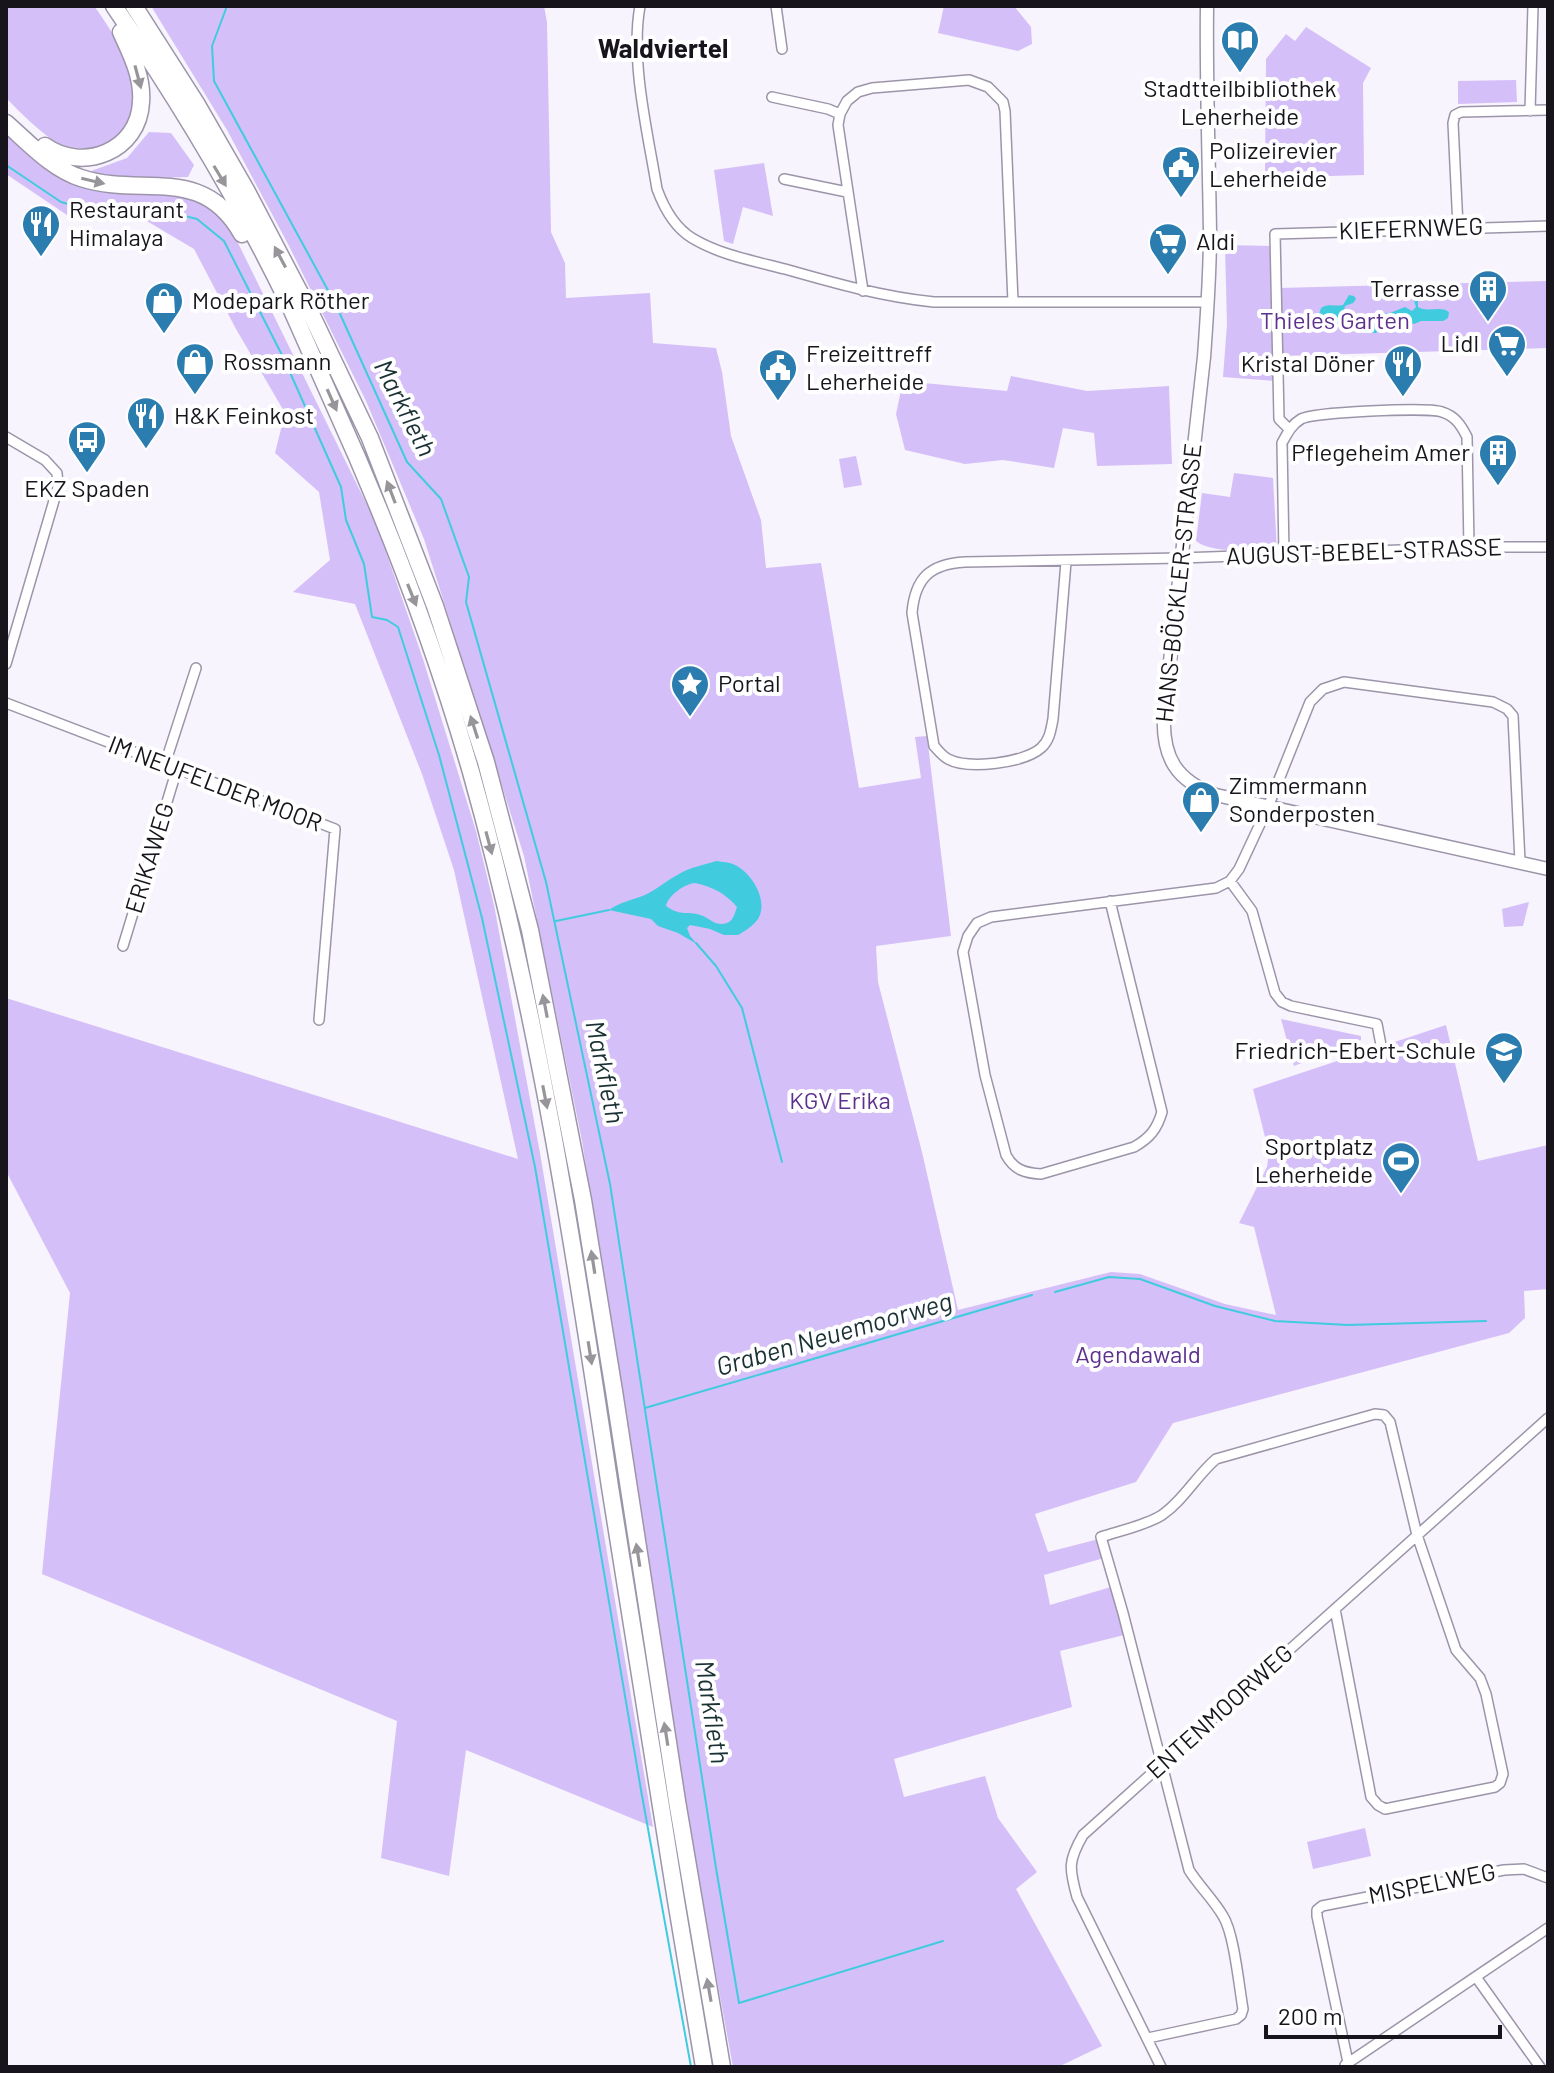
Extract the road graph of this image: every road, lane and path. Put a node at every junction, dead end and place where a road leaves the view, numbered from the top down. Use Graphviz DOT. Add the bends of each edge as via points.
graph roads {
  1 [pos="106,6"];
  2 [pos="114,6"];
  3 [pos="134,6"];
  4 [pos="640,6"];
  5 [pos="776,6"];
  6 [pos="1207,6"];
  7 [pos="1533,6"];
  8 [pos="782,49"];
  9 [pos="772,97"];
  10 [pos="1548,110"];
  11 [pos="1530,111"];
  12 [pos="6,113"];
  13 [pos="840,114"];
  14 [pos="6,123"];
  15 [pos="784,179"];
  16 [pos="847,192"];
  17 [pos="1548,226"];
  18 [pos="1458,227"];
  19 [pos="863,291"];
  20 [pos="1013,302"];
  21 [pos="1208,302"];
  22 [pos="288,303"];
  23 [pos="1289,429"];
  24 [pos="6,437"];
  25 [pos="1469,547"];
  26 [pos="1548,547"];
  27 [pos="1284,554"];
  28 [pos="1181,558"];
  29 [pos="1066,562"];
  30 [pos="6,664"];
  31 [pos="196,668"];
  32 [pos="6,703"];
  33 [pos="165,764"];
  34 [pos="177,769"];
  35 [pos="1268,807"];
  36 [pos="1520,862"];
  37 [pos="1548,869"];
  38 [pos="1230,881"];
  39 [pos="1110,901"];
  40 [pos="123,946"];
  41 [pos="319,1020"];
  42 [pos="1381,1045"];
  43 [pos="1548,1418"];
  44 [pos="1417,1535"];
  45 [pos="1335,1609"];
  46 [pos="1161,1764"];
  47 [pos="1548,1878"];
  48 [pos="1548,1928"];
  49 [pos="1476,1977"];
  50 [pos="1148,2038"];
  51 [pos="1347,2066"];
  52 [pos="704,2067"];
  53 [pos="722,2067"];
  54 [pos="1161,2067"];
  55 [pos="1540,2067"];
  1 -- 12 [label="highway, one-way" via="129,49 141,87 141,112 122,143 104,155 65,157 30,136"];
  2 -- 22 [label="highway, one-way" via="233,197"];
  53 -- 3 [label="highway, one-way" via="583,1200 530,930 486,762 435,606 370,438 246,190"];
  4 -- 19 [label="street" via="639,76 657,189 673,221 690,237 725,253"];
  5 -- 8 [label="street"];
  6 -- 21 [label="street, HANS-BÖCKLER-STRASSE"];
  7 -- 11 [label="street"];
  9 -- 13 [label="street"];
  10 -- 11 [label="street"];
  11 -- 18 [label="street" via="1455,115"];
  13 -- 16 [label="street"];
  13 -- 20 [label="street" via="852,96 872,88 969,80 998,95 1005,111"];
  14 -- 22 [label="highway, one-way" via="76,177 204,195 236,223 273,292"];
  15 -- 16 [label="street"];
  16 -- 19 [label="street"];
  17 -- 18 [label="street, KIEFERNWEG"];
  18 -- 23 [label="street, KIEFERNWEG" via="1275,234 1279,419"];
  19 -- 20 [label="street" via="934,302"];
  20 -- 21 [label="street"];
  21 -- 28 [label="street, HANS-BÖCKLER-STRASSE"];
  22 -- 52 [label="highway, one-way" via="418,610 470,770 515,942 566,1204"];
  23 -- 25 [label="street" via="1316,414 1435,410 1452,417 1467,437"];
  23 -- 27 [label="street" via="1282,443"];
  24 -- 30 [label="street" via="45,460 57,473 58,487"];
  25 -- 26 [label="street, AUGUST-BEBEL-STRASSE"];
  25 -- 27 [label="street, AUGUST-BEBEL-STRASSE"];
  27 -- 28 [label="street, AUGUST-BEBEL-STRASSE"];
  28 -- 29 [label="street, AUGUST-BEBEL-STRASSE"];
  28 -- 35 [label="street, HANS-BÖCKLER-STRASSE" via="1164,715 1167,751 1193,786"];
  29 -- 29 [label="street, AUGUST-BEBEL-STRASSE" via="948,563 921,580 912,613 934,746 947,759 967,765 1019,759 1048,739"];
  31 -- 33 [label="street"];
  32 -- 33 [label="street, IM NEUFELDER MOOR"];
  33 -- 34 [label="street, IM NEUFELDER MOOR"];
  34 -- 40 [label="street, ERIKAWEG"];
  34 -- 41 [label="street, IM NEUFELDER MOOR" via="335,829"];
  35 -- 36 [label="street, HANS-BÖCKLER-STRASSE"];
  35 -- 36 [label="street" via="1310,702 1323,689 1344,682 1493,702 1513,716"];
  35 -- 38 [label="street"];
  36 -- 37 [label="street, HANS-BÖCKLER-STRASSE"];
  38 -- 39 [label="street" via="1216,888"];
  38 -- 42 [label="street" via="1252,911 1282,1002 1377,1024"];
  39 -- 39 [label="street" via="991,917 977,923 963,952 1006,1155 1026,1173 1041,1174 1134,1147 1157,1128 1162,1112"];
  43 -- 44 [label="street, ENTENMOORWEG"];
  44 -- 45 [label="street, ENTENMOORWEG"];
  44 -- 45 [label="street" via="1456,1650 1480,1678 1486,1694 1503,1774 1500,1783 1385,1809 1378,1805 1371,1797"];
  44 -- 46 [label="street" via="1390,1422 1375,1414 1216,1459 1160,1517 1101,1537"];
  45 -- 46 [label="street, ENTENMOORWEG"];
  46 -- 50 [label="street, ENTENMOORWEG" via="1083,1835 1072,1853 1071,1873 1077,1897"];
  46 -- 50 [label="street" via="1189,1870 1225,1918 1243,2009 1236,2019"];
  47 -- 51 [label="street, MISPELWEG" via="1524,1869 1504,1870 1317,1910"];
  48 -- 49 [label="street"];
  49 -- 51 [label="street"];
  49 -- 55 [label="street"];
  50 -- 54 [label="street, ENTENMOORWEG"];
}
